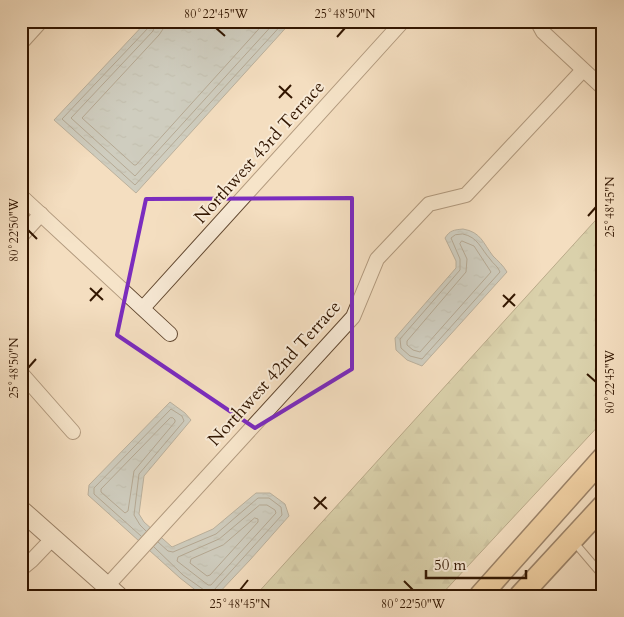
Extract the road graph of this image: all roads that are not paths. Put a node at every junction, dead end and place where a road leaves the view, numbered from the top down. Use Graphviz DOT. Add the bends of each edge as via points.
graph roads {
  1 [pos="42,21"];
  2 [pos="403,21"];
  3 [pos="537,21"];
  4 [pos="21,43"];
  5 [pos="583,70"];
  6 [pos="603,88"];
  7 [pos="21,196"];
  8 [pos="42,214"];
  9 [pos="21,236"];
  10 [pos="143,308"];
  11 [pos="170,334"];
  12 [pos="21,373"];
  13 [pos="73,432"];
  14 [pos="603,458"];
  15 [pos="603,506"];
  16 [pos="21,510"];
  17 [pos="53,538"];
  18 [pos="572,540"];
  19 [pos="21,570"];
  20 [pos="501,572"];
  21 [pos="603,576"];
  22 [pos="113,591"];
  23 [pos="480,596"];
  24 [pos="500,596"];
  25 [pos="520,596"];
  1 -- 4 [label="street"];
  2 -- 10 [label="street, Northwest 43rd Terrace"];
  3 -- 5 [label="street" via="543,32"];
  5 -- 6 [label="street"];
  5 -- 22 [label="street, Northwest 42nd Terrace" via="466,195 429,204 377,259 353,317 136,554"];
  7 -- 8 [label="street"];
  8 -- 9 [label="street"];
  8 -- 10 [label="street"];
  10 -- 11 [label="street"];
  12 -- 13 [label="street"];
  14 -- 20 [label="main road"];
  15 -- 18 [label="main road"];
  16 -- 17 [label="street"];
  17 -- 19 [label="street"];
  17 -- 22 [label="street"];
  18 -- 21 [label="lane"];
  18 -- 25 [label="main road"];
  20 -- 23 [label="main road"];
  20 -- 24 [label="main road"];
}
